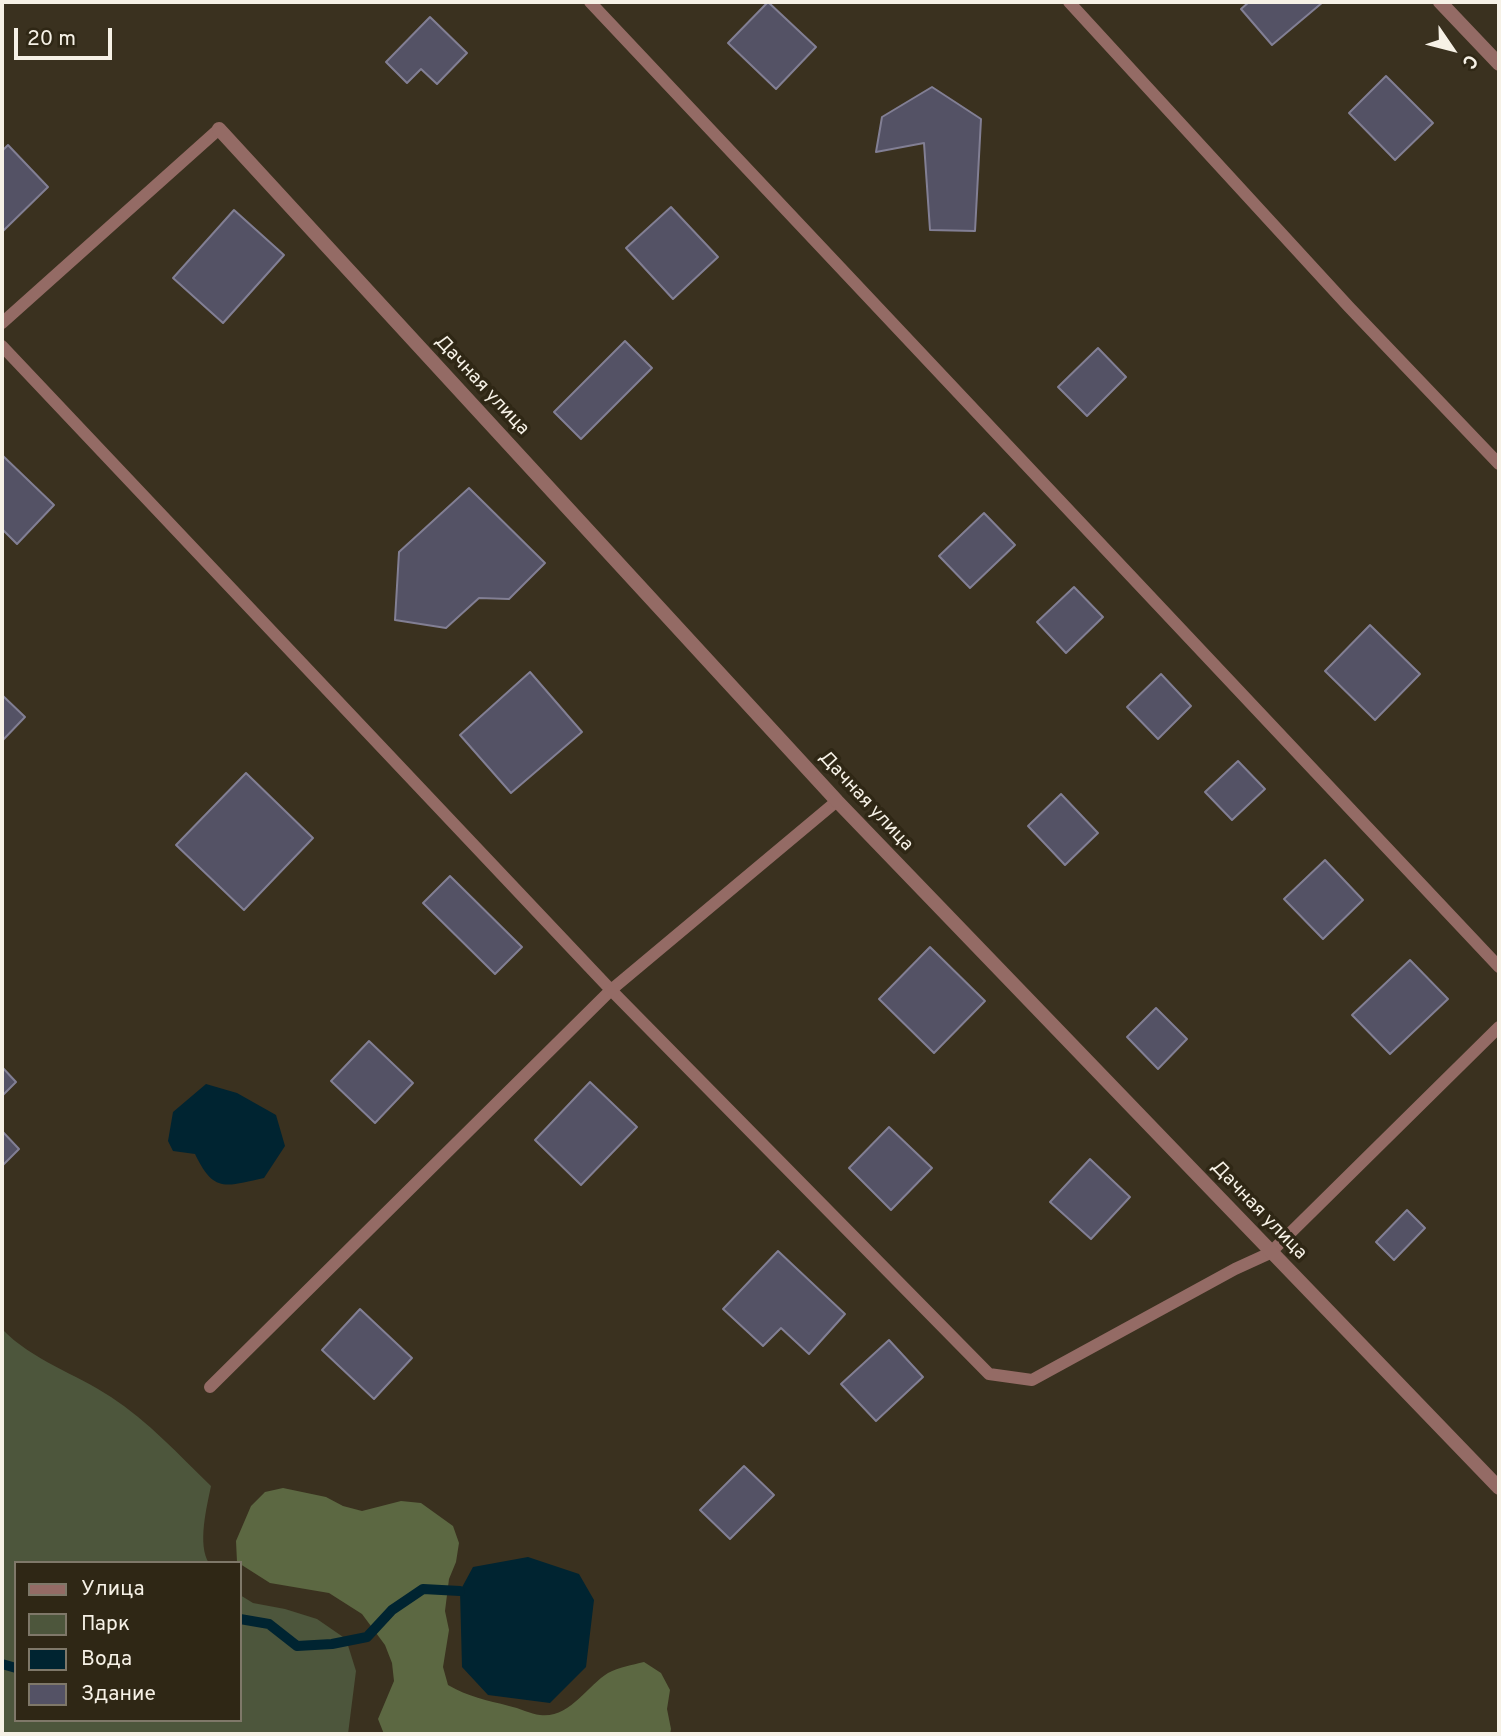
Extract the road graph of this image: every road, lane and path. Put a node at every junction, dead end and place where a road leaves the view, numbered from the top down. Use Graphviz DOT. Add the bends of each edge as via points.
graph roads {
  1 [pos="590,2"];
  2 [pos="1069,2"];
  3 [pos="1440,2"];
  4 [pos="1499,64"];
  5 [pos="219,129"];
  6 [pos="2,323"];
  7 [pos="2,346"];
  8 [pos="1499,464"];
  9 [pos="837,801"];
  10 [pos="1499,967"];
  11 [pos="611,990"];
  12 [pos="1499,1027"];
  13 [pos="1270,1253"];
  14 [pos="210,1387"];
  15 [pos="1499,1488"];
  1 -- 10 [label="lane"];
  2 -- 8 [label="lane"];
  3 -- 4 [label="street"];
  5 -- 6 [label="lane"];
  5 -- 9 [label="street, Дачная улица"];
  7 -- 11 [label="lane"];
  9 -- 11 [label="lane"];
  9 -- 13 [label="street, Дачная улица"];
  11 -- 13 [label="lane" via="989,1374 1032,1380"];
  11 -- 14 [label="lane"];
  12 -- 13 [label="lane"];
  13 -- 15 [label="street, Дачная улица"];
}
